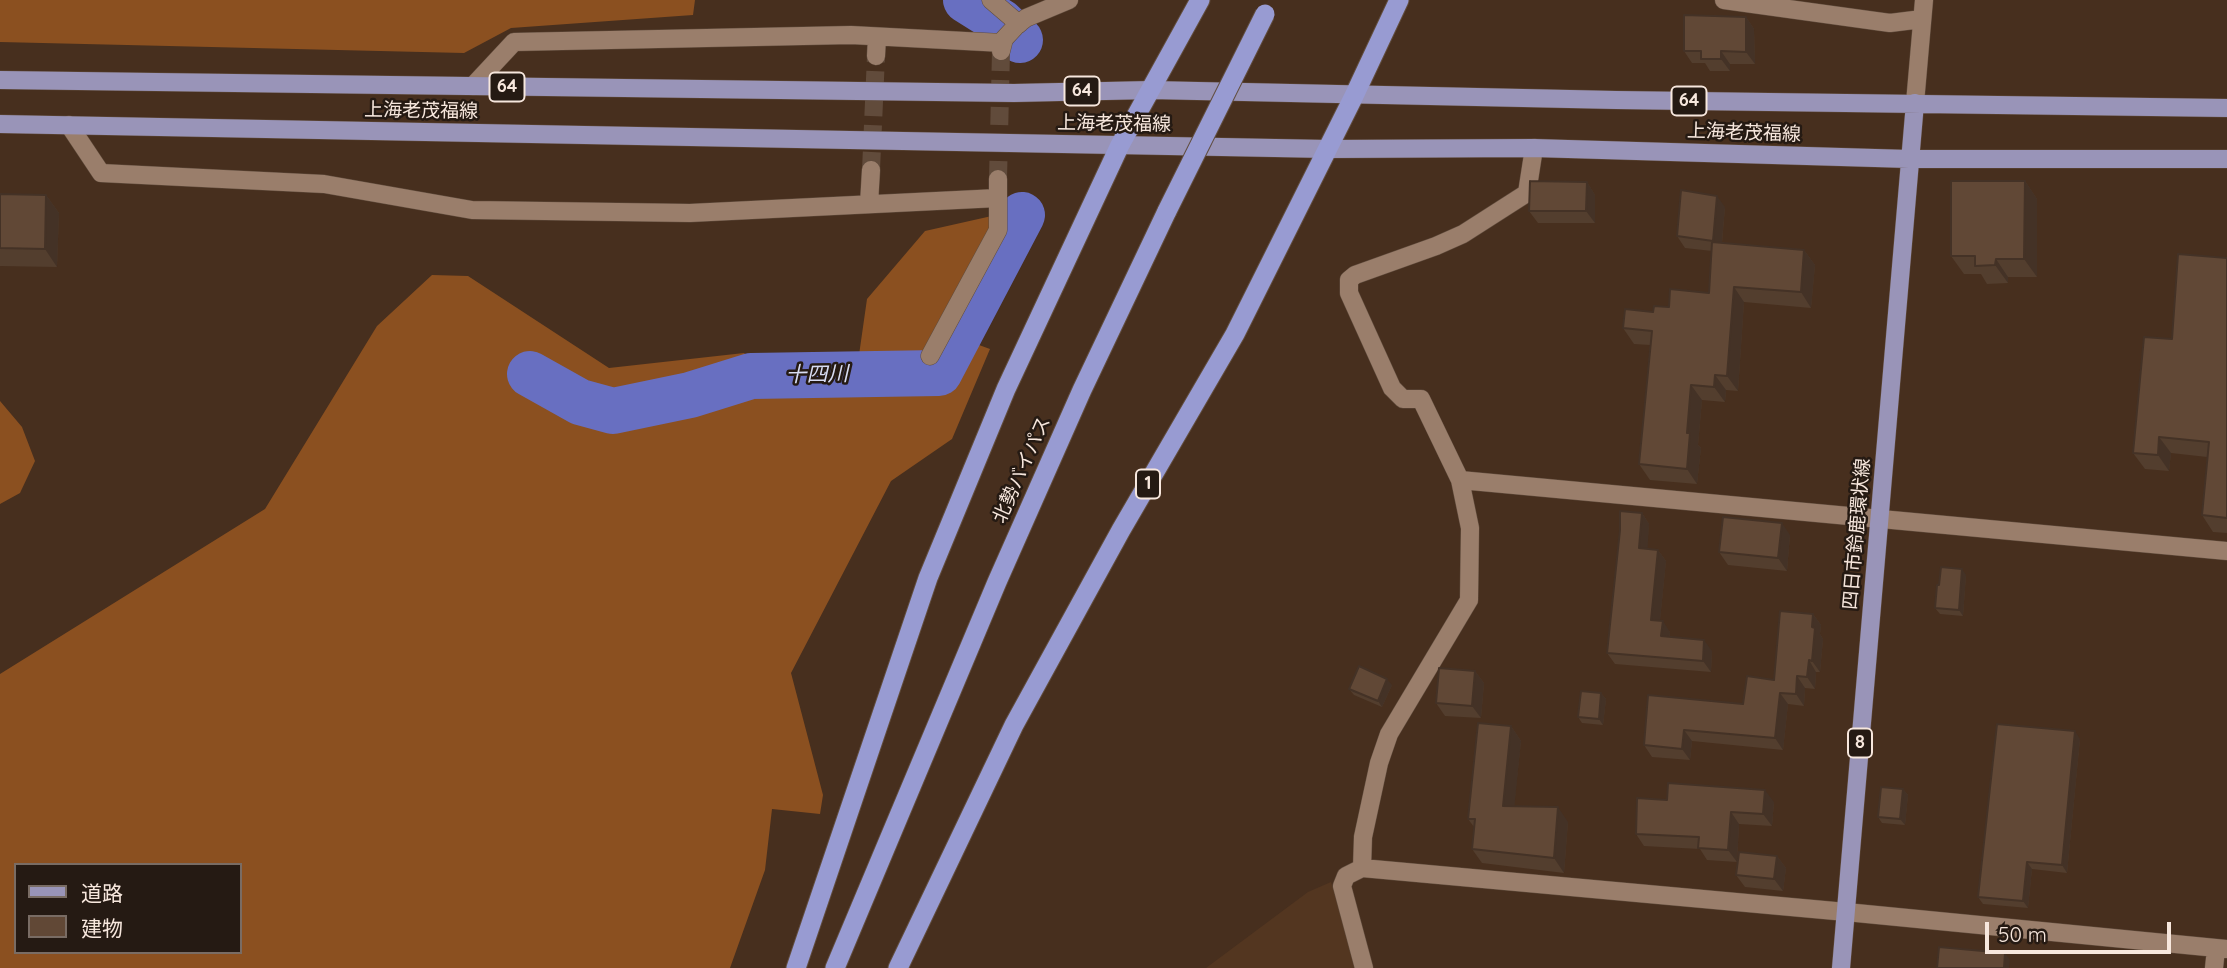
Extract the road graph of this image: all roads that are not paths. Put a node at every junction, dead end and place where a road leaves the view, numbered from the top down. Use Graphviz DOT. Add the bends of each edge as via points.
graph roads {
  1 [pos="991,0"];
  2 [pos="1069,0"];
  3 [pos="1200,0"];
  4 [pos="1399,0"];
  5 [pos="1724,0"];
  6 [pos="1924,0"];
  7 [pos="1269,7"];
  8 [pos="1922,19"];
  9 [pos="1018,24"];
  10 [pos="877,37"];
  11 [pos="876,56"];
  12 [pos="0,80"];
  13 [pos="473,86"];
  14 [pos="1151,89"];
  15 [pos="1354,96"];
  16 [pos="1915,103"];
  17 [pos="2227,108"];
  18 [pos="0,124"];
  19 [pos="69,125"];
  20 [pos="1119,145"];
  21 [pos="1534,148"];
  22 [pos="1328,149"];
  23 [pos="1909,159"];
  24 [pos="2227,159"];
  25 [pos="871,170"];
  26 [pos="998,179"];
  27 [pos="998,198"];
  28 [pos="869,204"];
  29 [pos="930,356"];
  30 [pos="1460,480"];
  31 [pos="1879,518"];
  32 [pos="2227,551"];
  33 [pos="1362,868"];
  34 [pos="1846,912"];
  35 [pos="2222,949"];
  36 [pos="796,968"];
  37 [pos="835,968"];
  38 [pos="898,968"];
  39 [pos="1364,968"];
  40 [pos="1841,968"];
  41 [pos="2214,968"];
  1 -- 9 [label="street"];
  2 -- 9 [label="street"];
  3 -- 14 [label="highway"];
  4 -- 15 [label="highway, 1"];
  5 -- 8 [label="street" via="1890,23"];
  6 -- 8 [label="street"];
  7 -- 37 [label="highway, 北勢バイパス, bridge" via="1083,390"];
  8 -- 16 [label="street"];
  9 -- 10 [label="street" via="1003,45"];
  10 -- 11 [label="street"];
  10 -- 13 [label="street" via="514,43"];
  12 -- 13 [label="main road, 上海老茂福線 / 64"];
  13 -- 14 [label="main road, 上海老茂福線 / 64" via="1014,93"];
  14 -- 15 [label="main road, 上海老茂福線 / 64"];
  14 -- 20 [label="highway"];
  15 -- 16 [label="main road, 上海老茂福線 / 64"];
  15 -- 22 [label="highway, 1"];
  16 -- 17 [label="main road, 上海老茂福線 / 64"];
  16 -- 23 [label="main road, 四日市鈴鹿環状線 / 8"];
  18 -- 19 [label="main road, 上海老茂福線"];
  19 -- 20 [label="main road, 上海老茂福線"];
  19 -- 28 [label="street" via="101,173 324,184 472,210 690,213"];
  20 -- 22 [label="main road, 上海老茂福線"];
  20 -- 36 [label="highway" via="1006,389 928,578"];
  21 -- 22 [label="main road, 上海老茂福線"];
  21 -- 23 [label="main road, 上海老茂福線"];
  21 -- 30 [label="street" via="1527,193 1463,234 1349,280 1349,293 1392,388 1403,399 1421,399"];
  22 -- 38 [label="highway, 1" via="1235,334 1014,725"];
  23 -- 24 [label="main road, 上海老茂福線"];
  23 -- 31 [label="main road, 四日市鈴鹿環状線 / 8"];
  25 -- 28 [label="street"];
  26 -- 27 [label="street"];
  27 -- 28 [label="street"];
  27 -- 29 [label="street" via="998,230"];
  30 -- 31 [label="street"];
  30 -- 33 [label="street" via="1471,528 1469,600 1389,734 1363,837"];
  31 -- 32 [label="street"];
  31 -- 34 [label="main road, 四日市鈴鹿環状線 / 8"];
  33 -- 34 [label="street"];
  33 -- 39 [label="street" via="1346,876 1342,886"];
  34 -- 35 [label="street"];
  34 -- 40 [label="main road, 四日市鈴鹿環状線 / 8"];
  35 -- 41 [label="street"];
}
